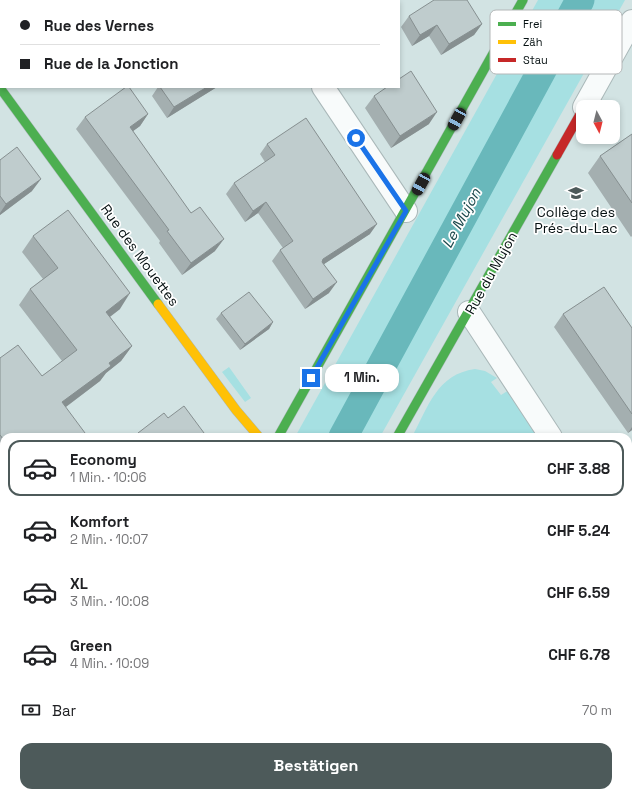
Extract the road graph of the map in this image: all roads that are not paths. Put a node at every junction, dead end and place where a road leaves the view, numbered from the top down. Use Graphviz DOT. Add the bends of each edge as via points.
graph roads {
  1 [pos="523,0"];
  2 [pos="517,10"];
  3 [pos="632,21"];
  4 [pos="622,39"];
  5 [pos="490,60"];
  6 [pos="602,74"];
  7 [pos="0,88"];
  8 [pos="324,88"];
  9 [pos="588,100"];
  10 [pos="576,121"];
  11 [pos="406,211"];
  12 [pos="469,312"];
  13 [pos="256,433"];
  14 [pos="280,433"];
  15 [pos="399,433"];
  16 [pos="548,433"];
  1 -- 2 [label="street"];
  3 -- 4 [label="street, Rue du Mujon"];
  5 -- 11 [label="street"];
  6 -- 9 [label="street, Rue du Mujon"];
  7 -- 13 [label="street, Rue des Mouettes" via="236,410"];
  8 -- 11 [label="street"];
  10 -- 12 [label="street, Rue du Mujon"];
  11 -- 14 [label="street"];
  12 -- 15 [label="street, Rue du Mujon"];
  12 -- 16 [label="street"];
}
